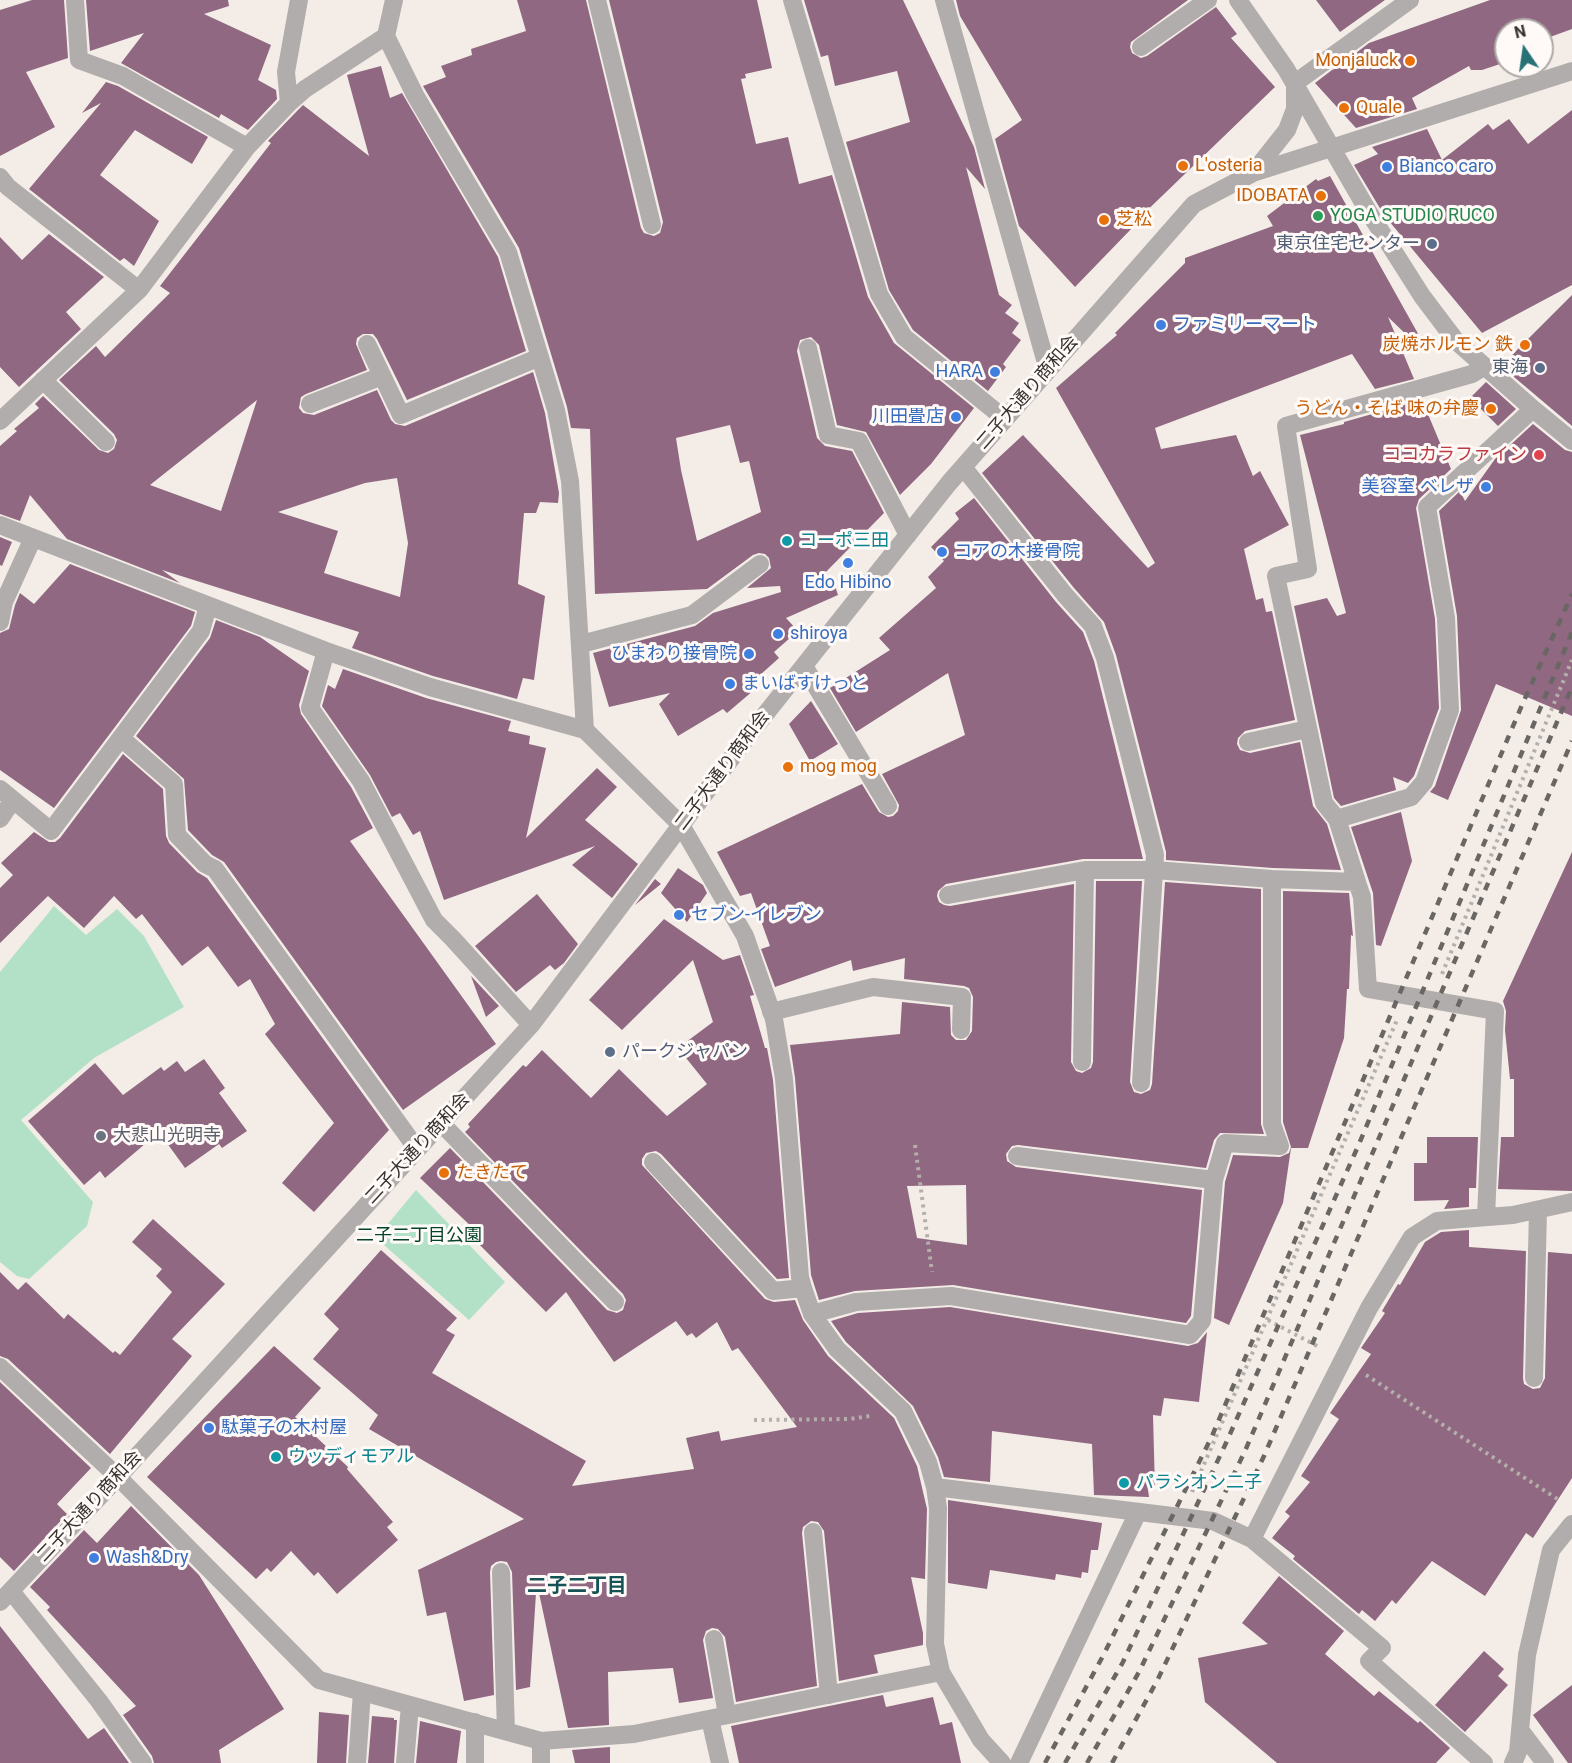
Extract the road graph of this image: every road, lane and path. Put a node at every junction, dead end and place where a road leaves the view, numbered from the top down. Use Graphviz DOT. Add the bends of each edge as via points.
graph roads {
  1 [pos="75,0"];
  2 [pos="298,0"];
  3 [pos="394,0"];
  4 [pos="597,0"];
  5 [pos="792,0"];
  6 [pos="944,0"];
  7 [pos="1208,0"];
  8 [pos="1238,0"];
  9 [pos="1410,0"];
  10 [pos="386,36"];
  11 [pos="1141,47"];
  12 [pos="1572,71"];
  13 [pos="1294,83"];
  14 [pos="289,103"];
  15 [pos="247,147"];
  16 [pos="1332,148"];
  17 [pos="1253,173"];
  18 [pos="0,177"];
  19 [pos="652,225"];
  20 [pos="139,290"];
  21 [pos="367,344"];
  22 [pos="808,348"];
  23 [pos="540,357"];
  24 [pos="1485,366"];
  25 [pos="1048,370"];
  26 [pos="382,376"];
  27 [pos="43,380"];
  28 [pos="310,404"];
  29 [pos="1533,409"];
  30 [pos="1005,419"];
  31 [pos="0,422"];
  32 [pos="1572,441"];
  33 [pos="105,442"];
  34 [pos="963,467"];
  35 [pos="0,525"];
  36 [pos="908,536"];
  37 [pos="33,538"];
  38 [pos="760,564"];
  39 [pos="208,606"];
  40 [pos="0,622"];
  41 [pos="581,644"];
  42 [pos="326,651"];
  43 [pos="1572,660"];
  44 [pos="804,666"];
  45 [pos="1308,729"];
  46 [pos="585,730"];
  47 [pos="120,738"];
  48 [pos="1248,742"];
  49 [pos="6,794"];
  50 [pos="888,806"];
  51 [pos="0,819"];
  52 [pos="1337,819"];
  53 [pos="681,825"];
  54 [pos="1085,870"];
  55 [pos="1155,870"];
  56 [pos="1272,879"];
  57 [pos="1357,882"];
  58 [pos="948,895"];
  59 [pos="1408,996"];
  60 [pos="1432,1000"];
  61 [pos="771,1012"];
  62 [pos="531,1025"];
  63 [pos="962,1030"];
  64 [pos="1082,1062"];
  65 [pos="1141,1083"];
  66 [pos="441,1123"];
  67 [pos="915,1145"];
  68 [pos="417,1149"];
  69 [pos="1017,1156"];
  70 [pos="653,1162"];
  71 [pos="1214,1180"];
  72 [pos="1572,1202"];
  73 [pos="1538,1210"];
  74 [pos="1486,1217"];
  75 [pos="803,1288"];
  76 [pos="936,1297"];
  77 [pos="615,1302"];
  78 [pos="812,1314"];
  79 [pos="1268,1320"];
  80 [pos="1344,1360"];
  81 [pos="0,1367"];
  82 [pos="1534,1378"];
  83 [pos="903,1411"];
  84 [pos="753,1420"];
  85 [pos="118,1478"];
  86 [pos="935,1487"];
  87 [pos="1562,1502"];
  88 [pos="1138,1512"];
  89 [pos="1181,1517"];
  90 [pos="1572,1524"];
  91 [pos="813,1532"];
  92 [pos="1252,1539"];
  93 [pos="501,1572"];
  94 [pos="6,1596"];
  95 [pos="714,1639"];
  96 [pos="941,1672"];
  97 [pos="362,1692"];
  98 [pos="829,1695"];
  99 [pos="410,1705"];
  100 [pos="718,1717"];
  101 [pos="475,1722"];
  102 [pos="1520,1730"];
  103 [pos="506,1731"];
  104 [pos="541,1741"];
  105 [pos="143,1763"];
  106 [pos="357,1763"];
  107 [pos="405,1763"];
  108 [pos="476,1763"];
  109 [pos="541,1763"];
  110 [pos="720,1763"];
  111 [pos="1002,1763"];
  112 [pos="1019,1763"];
  113 [pos="1484,1763"];
  114 [pos="1513,1763"];
  115 [pos="1545,1763"];
  1 -- 15 [label="street" via="79,60 123,76"];
  2 -- 14 [label="street" via="286,72"];
  3 -- 10 [label="street"];
  4 -- 19 [label="street"];
  5 -- 30 [label="street" via="879,294 904,337"];
  6 -- 25 [label="street"];
  7 -- 11 [label="street"];
  8 -- 13 [label="street"];
  9 -- 13 [label="street"];
  10 -- 14 [label="street"];
  10 -- 23 [label="street" via="414,95 508,252"];
  12 -- 16 [label="street, 二子大通り商和会"];
  13 -- 16 [label="street"];
  13 -- 17 [label="street" via="1295,109 1287,130"];
  14 -- 15 [label="street"];
  15 -- 20 [label="street"];
  16 -- 17 [label="street, 二子大通り商和会"];
  16 -- 24 [label="street" via="1422,296 1455,341"];
  17 -- 25 [label="street, 二子大通り商和会" via="1194,204"];
  18 -- 20 [label="street"];
  20 -- 27 [label="street"];
  21 -- 26 [label="street"];
  22 -- 36 [label="street" via="828,435 859,441"];
  23 -- 26 [label="street" via="401,415"];
  23 -- 41 [label="street" via="556,410 570,481"];
  24 -- 29 [label="street"];
  24 -- 45 [label="street" via="1472,374 1286,426 1308,569 1276,576"];
  25 -- 30 [label="street, 二子大通り商和会"];
  26 -- 28 [label="street"];
  27 -- 31 [label="street"];
  27 -- 33 [label="street"];
  29 -- 32 [label="street"];
  29 -- 52 [label="street" via="1427,507 1446,618 1450,710 1424,782 1412,797"];
  30 -- 34 [label="street, 二子大通り商和会"];
  34 -- 36 [label="street, 二子大通り商和会"];
  34 -- 55 [label="street" via="1093,626 1105,658 1155,855"];
  35 -- 37 [label="street"];
  36 -- 44 [label="street, 二子大通り商和会"];
  37 -- 39 [label="street"];
  37 -- 40 [label="street" via="4,602"];
  38 -- 41 [label="street" via="692,615"];
  39 -- 42 [label="street"];
  39 -- 47 [label="street" via="201,631"];
  41 -- 46 [label="street"];
  42 -- 46 [label="street" via="430,687"];
  42 -- 62 [label="street" via="310,708 361,781 434,920"];
  43 -- 60 [label="path"];
  44 -- 50 [label="street"];
  44 -- 53 [label="street, 二子大通り商和会"];
  45 -- 48 [label="street"];
  45 -- 52 [label="street" via="1324,803"];
  46 -- 53 [label="street"];
  47 -- 49 [label="street" via="51,831"];
  47 -- 68 [label="street" via="174,784 177,835 215,869"];
  49 -- 51 [label="street"];
  52 -- 57 [label="street"];
  53 -- 61 [label="street" via="745,936"];
  53 -- 62 [label="street, 二子大通り商和会"];
  54 -- 55 [label="street"];
  54 -- 58 [label="street"];
  54 -- 64 [label="street"];
  55 -- 56 [label="street"];
  55 -- 65 [label="street"];
  56 -- 57 [label="street"];
  56 -- 71 [label="street" via="1272,1125 1280,1146 1225,1143"];
  57 -- 59 [label="street" via="1362,897 1368,989"];
  59 -- 60 [label="street"];
  59 -- 79 [label="path"];
  60 -- 74 [label="street" via="1495,1011"];
  61 -- 63 [label="street" via="873,987 962,997"];
  61 -- 75 [label="street" via="784,1079"];
  62 -- 66 [label="street, 二子大通り商和会"];
  66 -- 68 [label="street, 二子大通り商和会"];
  66 -- 77 [label="street"];
  67 -- 76 [label="path"];
  68 -- 85 [label="street, 二子大通り商和会"];
  69 -- 71 [label="street"];
  70 -- 75 [label="street" via="773,1291"];
  71 -- 76 [label="street" via="1202,1321 1190,1335 951,1296"];
  72 -- 73 [label="street"];
  73 -- 74 [label="street"];
  73 -- 82 [label="street"];
  74 -- 80 [label="street" via="1437,1221 1412,1237 1369,1308"];
  75 -- 78 [label="street"];
  76 -- 78 [label="street" via="856,1302"];
  78 -- 83 [label="street" via="837,1349"];
  79 -- 80 [label="path"];
  79 -- 89 [label="path"];
  80 -- 87 [label="path"];
  80 -- 92 [label="street"];
  81 -- 85 [label="street"];
  83 -- 84 [label="path" via="849,1419"];
  83 -- 86 [label="street" via="928,1462"];
  85 -- 94 [label="street, 二子大通り商和会"];
  85 -- 97 [label="street" via="319,1680"];
  86 -- 88 [label="street"];
  86 -- 96 [label="street" via="935,1644"];
  88 -- 89 [label="street"];
  88 -- 112 [label="street"];
  89 -- 92 [label="street" via="1213,1521"];
  90 -- 102 [label="street" via="1551,1550 1527,1655"];
  91 -- 98 [label="street"];
  92 -- 113 [label="street" via="1382,1648 1369,1662"];
  93 -- 103 [label="street"];
  94 -- 105 [label="street" via="99,1701"];
  95 -- 100 [label="street"];
  96 -- 98 [label="street"];
  96 -- 111 [label="street" via="981,1740"];
  97 -- 99 [label="street"];
  97 -- 106 [label="street"];
  98 -- 100 [label="street"];
  99 -- 101 [label="street"];
  99 -- 107 [label="street"];
  100 -- 104 [label="street" via="634,1734"];
  100 -- 110 [label="street"];
  101 -- 103 [label="street"];
  101 -- 108 [label="street"];
  102 -- 114 [label="street"];
  102 -- 115 [label="street"];
  103 -- 104 [label="street"];
  104 -- 109 [label="street"];
}
